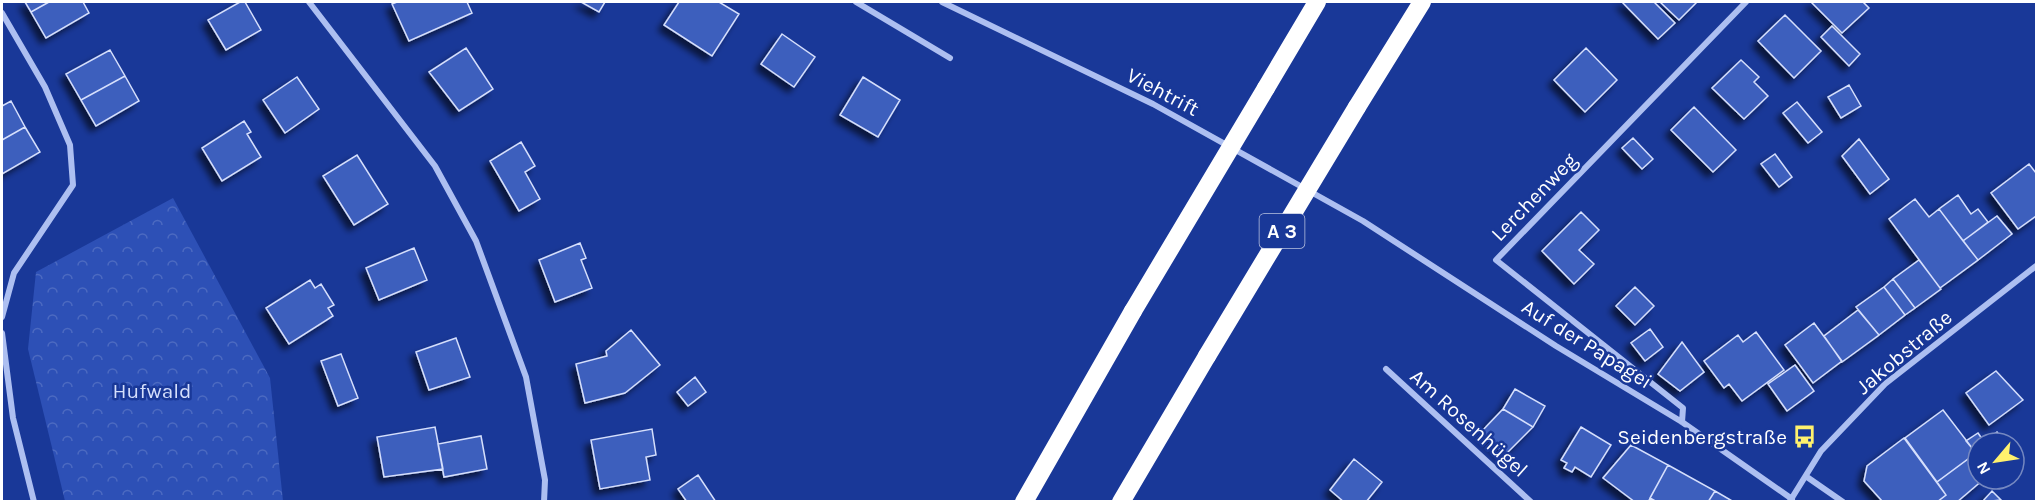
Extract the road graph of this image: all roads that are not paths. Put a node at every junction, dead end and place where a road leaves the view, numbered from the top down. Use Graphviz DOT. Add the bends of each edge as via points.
graph roads {
  1 [pos="309,2"];
  2 [pos="856,2"];
  3 [pos="942,2"];
  4 [pos="1317,2"];
  5 [pos="1422,2"];
  6 [pos="1746,2"];
  7 [pos="2,13"];
  8 [pos="950,58"];
  9 [pos="1363,221"];
  10 [pos="2037,266"];
  11 [pos="2,317"];
  12 [pos="2,333"];
  13 [pos="1386,369"];
  14 [pos="1682,422"];
  15 [pos="1807,477"];
  16 [pos="1791,500"];
  17 [pos="34,501"];
  18 [pos="544,501"];
  19 [pos="1024,501"];
  20 [pos="1121,501"];
  21 [pos="1531,501"];
  22 [pos="1843,501"];
  1 -- 18 [label="street" via="435,166 476,241 526,377 545,480"];
  2 -- 8 [label="street"];
  3 -- 9 [label="street, Viehtrift" via="1153,104"];
  4 -- 19 [label="highway, bridge"];
  5 -- 20 [label="highway, A 3, bridge"];
  6 -- 14 [label="street, Lerchenweg" via="1496,260 1683,408"];
  7 -- 11 [label="street" via="45,87 70,145 73,184 14,273"];
  9 -- 14 [label="street, Auf der Papagei"];
  10 -- 15 [label="street, Jakobstraße" via="1885,384 1821,451"];
  12 -- 17 [label="street" via="13,418"];
  13 -- 21 [label="street, Am Rosenhügel"];
  14 -- 16 [label="street, Auf der Papagei"];
  15 -- 16 [label="street"];
  15 -- 22 [label="street"];
}
